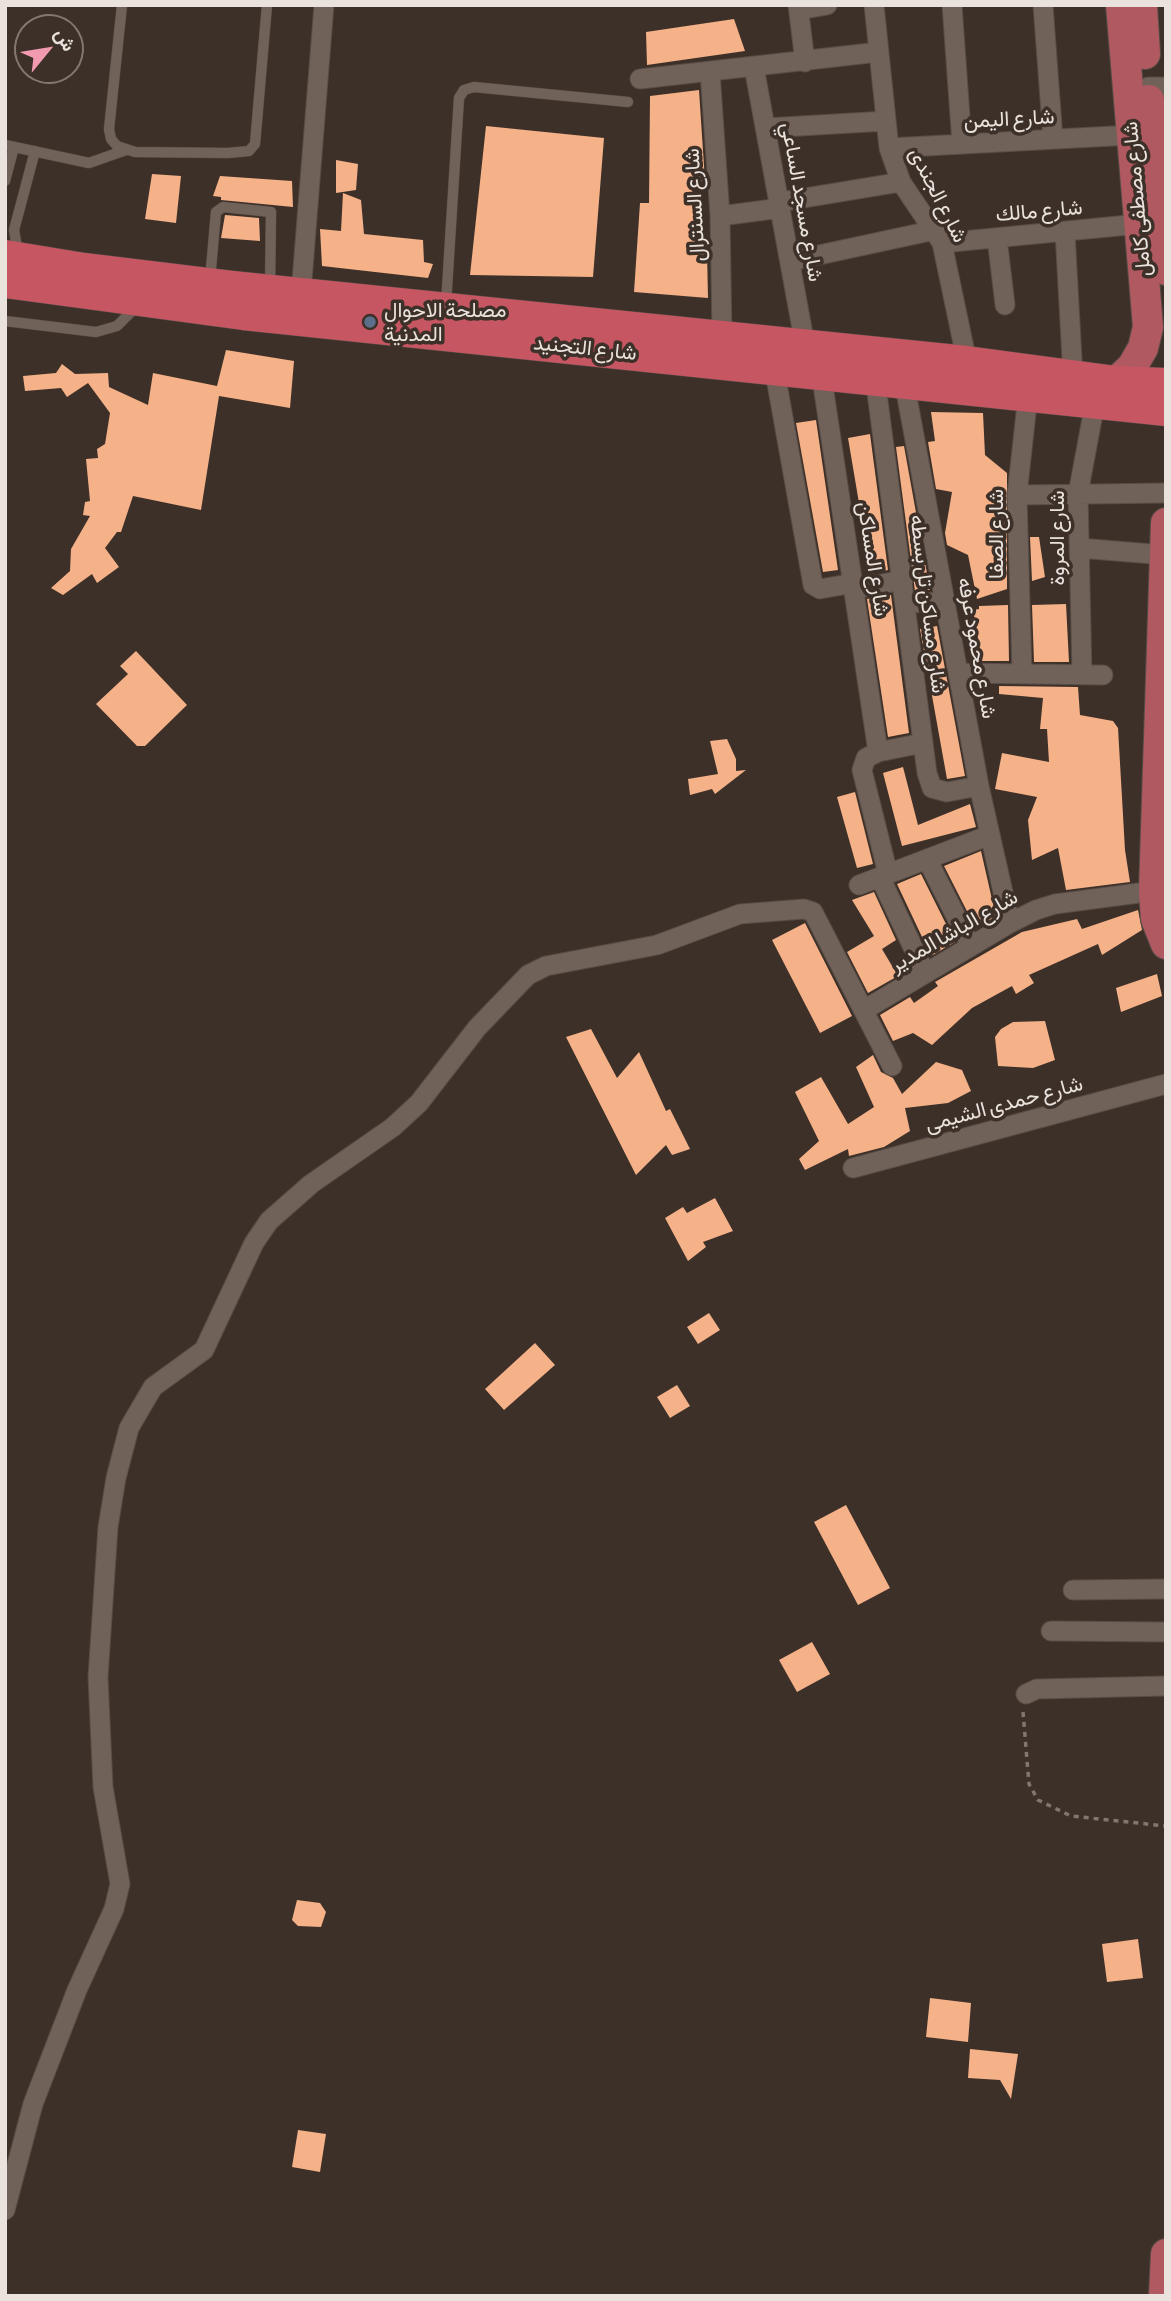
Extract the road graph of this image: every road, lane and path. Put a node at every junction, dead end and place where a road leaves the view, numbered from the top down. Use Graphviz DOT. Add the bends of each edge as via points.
graph roads {
  1 [pos="122,5"];
  2 [pos="267,5"];
  3 [pos="324,5"];
  4 [pos="828,5"];
  5 [pos="874,5"];
  6 [pos="952,5"];
  7 [pos="1043,5"];
  8 [pos="1121,5"];
  9 [pos="1142,5"];
  10 [pos="799,8"];
  11 [pos="879,52"];
  12 [pos="805,62"];
  13 [pos="754,67"];
  14 [pos="710,72"];
  15 [pos="640,79"];
  16 [pos="1157,87"];
  17 [pos="628,102"];
  18 [pos="886,121"];
  19 [pos="766,128"];
  20 [pos="1132,135"];
  21 [pos="1053,139"];
  22 [pos="962,144"];
  23 [pos="9,146"];
  24 [pos="889,148"];
  25 [pos="127,150"];
  26 [pos="35,151"];
  27 [pos="5,181"];
  28 [pos="901,181"];
  29 [pos="780,205"];
  30 [pos="1156,214"];
  31 [pos="720,216"];
  32 [pos="1065,232"];
  33 [pos="939,236"];
  34 [pos="997,238"];
  35 [pos="791,261"];
  36 [pos="10,267"];
  37 [pos="1166,270"];
  38 [pos="210,284"];
  39 [pos="270,290"];
  40 [pos="301,293"];
  41 [pos="141,302"];
  42 [pos="1005,305"];
  43 [pos="446,308"];
  44 [pos="5,321"];
  45 [pos="722,336"];
  46 [pos="805,345"];
  47 [pos="967,362"];
  48 [pos="774,367"];
  49 [pos="821,372"];
  50 [pos="1073,377"];
  51 [pos="889,380"];
  52 [pos="1166,384"];
  53 [pos="1105,392"];
  54 [pos="1028,395"];
  55 [pos="1166,410"];
  56 [pos="1166,492"];
  57 [pos="1077,494"];
  58 [pos="1017,495"];
  59 [pos="1166,523"];
  60 [pos="1079,548"];
  61 [pos="1165,555"];
  62 [pos="903,580"];
  63 [pos="855,586"];
  64 [pos="946,602"];
  65 [pos="906,603"];
  66 [pos="959,673"];
  67 [pos="1022,673"];
  68 [pos="1082,674"];
  69 [pos="1103,675"];
  70 [pos="923,743"];
  71 [pos="878,752"];
  72 [pos="979,786"];
  73 [pos="990,835"];
  74 [pos="928,859"];
  75 [pos="884,876"];
  76 [pos="859,885"];
  77 [pos="1154,891"];
  78 [pos="1010,923"];
  79 [pos="1166,944"];
  80 [pos="971,946"];
  81 [pos="925,973"];
  82 [pos="864,1010"];
  83 [pos="892,1066"];
  84 [pos="1166,1084"];
  85 [pos="853,1168"];
  86 [pos="1166,1589"];
  87 [pos="1073,1590"];
  88 [pos="1051,1631"];
  89 [pos="1166,1632"];
  90 [pos="1166,1686"];
  91 [pos="1026,1694"];
  92 [pos="1166,1826"];
  93 [pos="5,2210"];
  94 [pos="1166,2254"];
  95 [pos="1164,2296"];
  1 -- 25 [label="lane" via="109,129 117,146"];
  2 -- 25 [label="lane" via="252,148 229,153"];
  3 -- 40 [label="street"];
  4 -- 10 [label="street"];
  5 -- 11 [label="street, شارع الجندى"];
  6 -- 22 [label="street"];
  7 -- 21 [label="street"];
  8 -- 20 [label="main road, شارع مصطفى كامل"];
  9 -- 16 [label="main road, شارع مصطفى كامل"];
  10 -- 12 [label="street"];
  11 -- 12 [label="street"];
  11 -- 18 [label="street, شارع الجندى"];
  12 -- 13 [label="street"];
  13 -- 14 [label="street"];
  13 -- 19 [label="street, شارع مسجد الساعي"];
  14 -- 15 [label="street"];
  14 -- 31 [label="street, شارع السنترال"];
  16 -- 30 [label="main road, شارع مصطفى كامل"];
  17 -- 43 [label="lane" via="474,87 464,90 459,97"];
  18 -- 19 [label="street"];
  18 -- 24 [label="street, شارع الجندى"];
  19 -- 29 [label="street, شارع مسجد الساعي"];
  20 -- 21 [label="street, شارع اليمن"];
  20 -- 30 [label="main road, شارع مصطفى كامل"];
  21 -- 22 [label="street, شارع اليمن"];
  22 -- 24 [label="street, شارع اليمن"];
  23 -- 26 [label="lane"];
  23 -- 27 [label="lane"];
  24 -- 28 [label="street, شارع الجندى"];
  25 -- 26 [label="lane" via="89,163"];
  26 -- 36 [label="lane" via="14,230"];
  28 -- 29 [label="street"];
  28 -- 33 [label="street, شارع الجندى"];
  29 -- 31 [label="street"];
  29 -- 35 [label="street, شارع مسجد الساعي"];
  30 -- 32 [label="street, شارع مالك"];
  30 -- 37 [label="main road, شارع مصطفى كامل"];
  30 -- 53 [label="main road, شارع مصطفى كامل" via="1143,348 1132,367"];
  31 -- 45 [label="street, شارع السنترال"];
  32 -- 34 [label="street, شارع مالك"];
  32 -- 50 [label="street"];
  33 -- 34 [label="street, شارع مالك"];
  33 -- 35 [label="street, شارع مالك"];
  33 -- 47 [label="street, شارع الجندى"];
  34 -- 42 [label="street"];
  35 -- 46 [label="street, شارع مسجد الساعي"];
  36 -- 38 [label="highway, شارع التجنيد"];
  36 -- 41 [label="highway, شارع التجنيد" via="80,295"];
  38 -- 39 [label="highway, شارع التجنيد"];
  38 -- 39 [label="lane" via="216,212 223,207 271,212"];
  39 -- 40 [label="highway, شارع التجنيد"];
  40 -- 43 [label="highway, شارع التجنيد"];
  41 -- 44 [label="lane" via="117,326 96,332"];
  41 -- 48 [label="highway, شارع التجنيد"];
  43 -- 45 [label="highway, شارع التجنيد"];
  45 -- 46 [label="highway, شارع التجنيد"];
  46 -- 47 [label="highway, شارع التجنيد"];
  47 -- 50 [label="highway, شارع التجنيد"];
  48 -- 49 [label="highway, شارع التجنيد"];
  48 -- 63 [label="street" via="813,585 820,589"];
  49 -- 51 [label="highway, شارع التجنيد"];
  49 -- 63 [label="street, شارع المساكن"];
  50 -- 53 [label="highway, شارع التجنيد"];
  51 -- 54 [label="highway, شارع التجنيد"];
  51 -- 62 [label="street, شارع مساكن تل بسطه"];
  51 -- 64 [label="street, شارع محمود عرفه"];
  52 -- 53 [label="highway, شارع التجنيد"];
  53 -- 54 [label="highway, شارع التجنيد"];
  53 -- 55 [label="highway, شارع التجنيد"];
  53 -- 57 [label="street, شارع المروة"];
  54 -- 58 [label="street, شارع الصفا"];
  56 -- 57 [label="street"];
  57 -- 58 [label="street"];
  57 -- 60 [label="street, شارع المروة"];
  58 -- 67 [label="street, شارع الصفا"];
  59 -- 61 [label="main road"];
  60 -- 61 [label="street"];
  60 -- 68 [label="street, شارع المروة"];
  61 -- 77 [label="main road"];
  62 -- 63 [label="street"];
  62 -- 65 [label="street, شارع مساكن تل بسطه"];
  63 -- 71 [label="street, شارع المساكن"];
  64 -- 65 [label="street"];
  64 -- 66 [label="street, شارع محمود عرفه"];
  65 -- 70 [label="street, شارع مساكن تل بسطه"];
  66 -- 67 [label="street"];
  66 -- 72 [label="street, شارع محمود عرفه"];
  67 -- 68 [label="street"];
  68 -- 69 [label="street"];
  70 -- 71 [label="street"];
  70 -- 72 [label="street, شارع مساكن تل بسطه" via="932,788 947,792"];
  71 -- 75 [label="street" via="866,758 862,770"];
  72 -- 73 [label="street, شارع محمود عرفه"];
  73 -- 74 [label="street"];
  73 -- 78 [label="street, شارع محمود عرفه"];
  74 -- 75 [label="street"];
  74 -- 80 [label="street"];
  75 -- 76 [label="street"];
  75 -- 81 [label="street"];
  77 -- 78 [label="street, شارع الباشا المدير" via="1055,904"];
  77 -- 79 [label="main road" via="1156,919"];
  78 -- 80 [label="street, شارع الباشا المدير"];
  80 -- 81 [label="street, شارع الباشا المدير"];
  81 -- 82 [label="street, شارع الباشا المدير"];
  82 -- 83 [label="street"];
  82 -- 93 [label="street" via="818,918 804,909 740,914 657,945 546,966 528,975 477,1028 393,1127 311,1184 269,1221 204,1350 153,1387 129,1427 116,1478 100,1601 97,1722 103,1787 121,1884 33,2104"];
  84 -- 85 [label="street, شارع حمدى الشيمى"];
  86 -- 87 [label="street"];
  88 -- 89 [label="street"];
  90 -- 91 [label="street" via="1037,1689"];
  91 -- 92 [label="path" via="1022,1704 1029,1784 1038,1800 1072,1816"];
  94 -- 95 [label="main road"];
}
